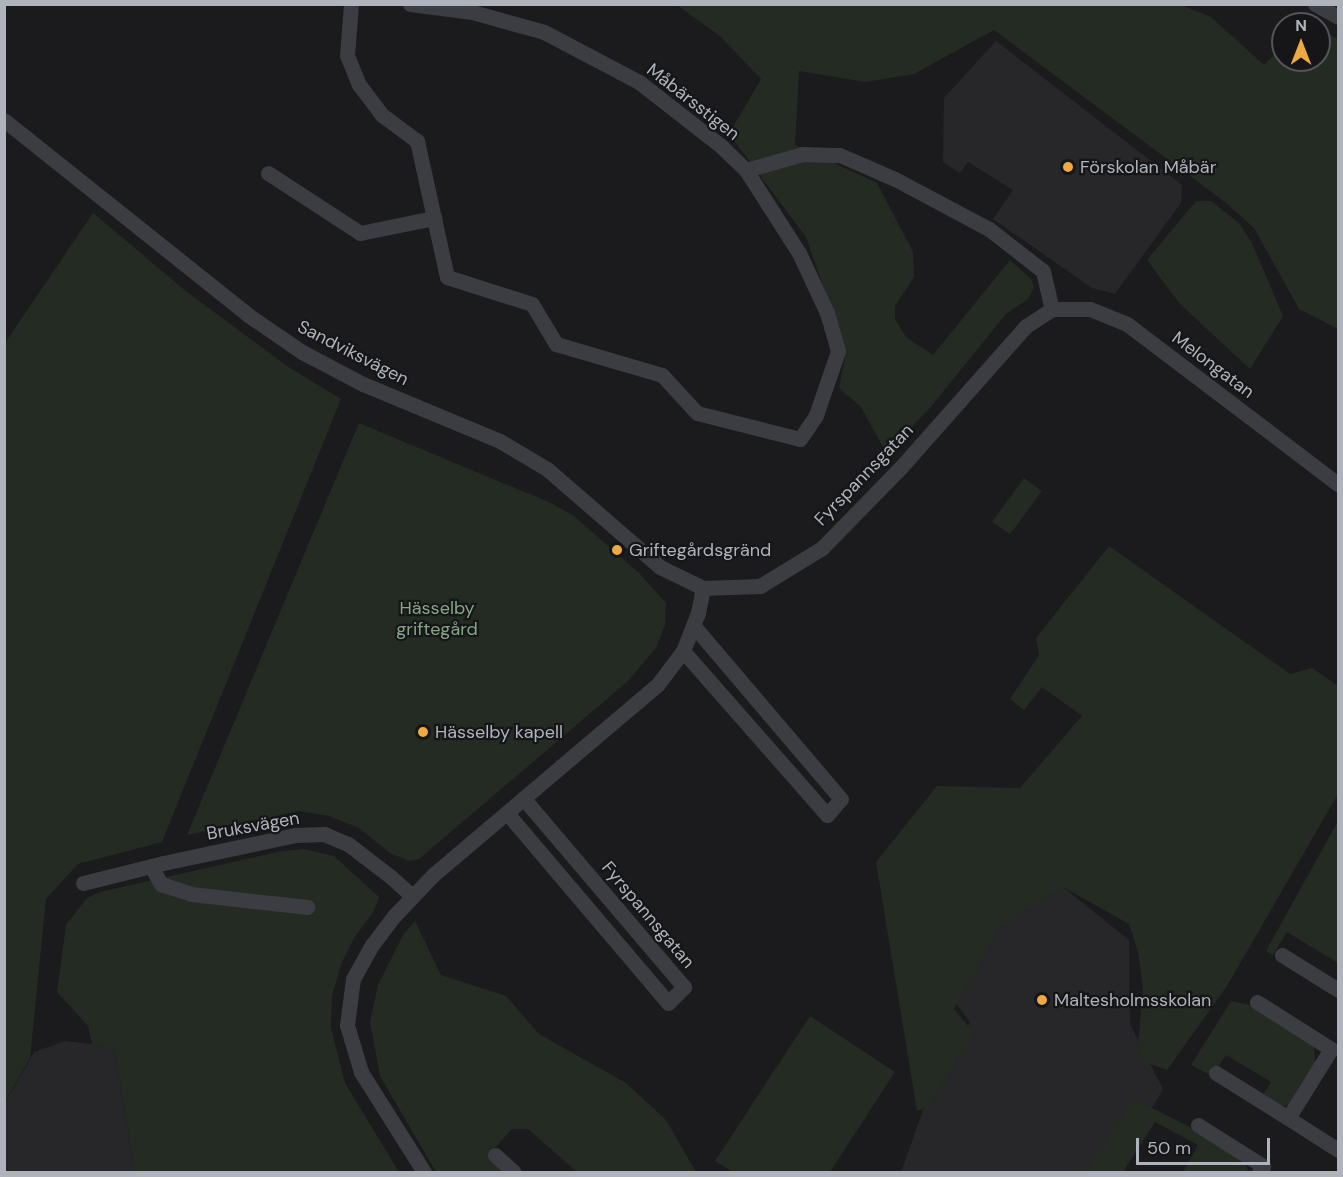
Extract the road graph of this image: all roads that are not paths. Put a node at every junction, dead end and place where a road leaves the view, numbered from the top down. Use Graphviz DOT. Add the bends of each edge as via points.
graph roads {
  1 [pos="351,4"];
  2 [pos="410,4"];
  3 [pos="1315,4"];
  4 [pos="473,8"];
  5 [pos="1338,17"];
  6 [pos="4,120"];
  7 [pos="746,170"];
  8 [pos="268,173"];
  9 [pos="434,218"];
  10 [pos="1052,309"];
  11 [pos="1338,484"];
  12 [pos="703,588"];
  13 [pos="693,625"];
  14 [pos="683,651"];
  15 [pos="524,798"];
  16 [pos="507,813"];
  17 [pos="151,866"];
  18 [pos="83,883"];
  19 [pos="411,896"];
  20 [pos="307,907"];
  21 [pos="1282,955"];
  22 [pos="1338,990"];
  23 [pos="1257,1002"];
  24 [pos="1216,1073"];
  25 [pos="1288,1118"];
  26 [pos="1198,1125"];
  27 [pos="1338,1150"];
  28 [pos="495,1155"];
  29 [pos="424,1173"];
  30 [pos="514,1173"];
  31 [pos="1259,1173"];
  1 -- 9 [label="street, Måbärsstigen" via="347,56 359,85 382,115 417,141"];
  2 -- 4 [label="street, Måbärsstigen"];
  3 -- 5 [label="street"];
  4 -- 7 [label="street, Måbärsstigen" via="544,32 639,82"];
  6 -- 12 [label="street, Sandviksvägen" via="248,315 302,352 363,384 500,441 546,469 660,567"];
  7 -- 9 [label="street, Måbärsstigen" via="799,253 827,313 838,351 816,415 800,439 697,413 662,375 556,345 532,304 447,277"];
  7 -- 10 [label="street" via="803,154 840,155 896,179 989,229 1044,271"];
  8 -- 9 [label="street" via="360,233"];
  10 -- 11 [label="street, Melongatan" via="1090,309 1127,324"];
  10 -- 12 [label="street, Fyrspannsgatan" via="1026,326 902,466 822,548 760,586"];
  12 -- 13 [label="street"];
  13 -- 14 [label="street"];
  13 -- 14 [label="street" via="841,799 826,815"];
  14 -- 15 [label="street" via="658,684"];
  15 -- 16 [label="street"];
  15 -- 16 [label="street, Fyrspannsgatan" via="684,987 668,1003"];
  16 -- 19 [label="street"];
  17 -- 18 [label="street, Bruksvägen"];
  17 -- 19 [label="street, Bruksvägen" via="296,836 324,834 348,844"];
  17 -- 20 [label="street" via="161,884 191,894"];
  19 -- 29 [label="street" via="372,945 353,979 347,1024 361,1072"];
  21 -- 22 [label="street"];
  23 -- 25 [label="street" via="1331,1049"];
  24 -- 25 [label="street"];
  25 -- 27 [label="street"];
  26 -- 31 [label="street" via="1263,1166"];
  28 -- 30 [label="street"];
}
